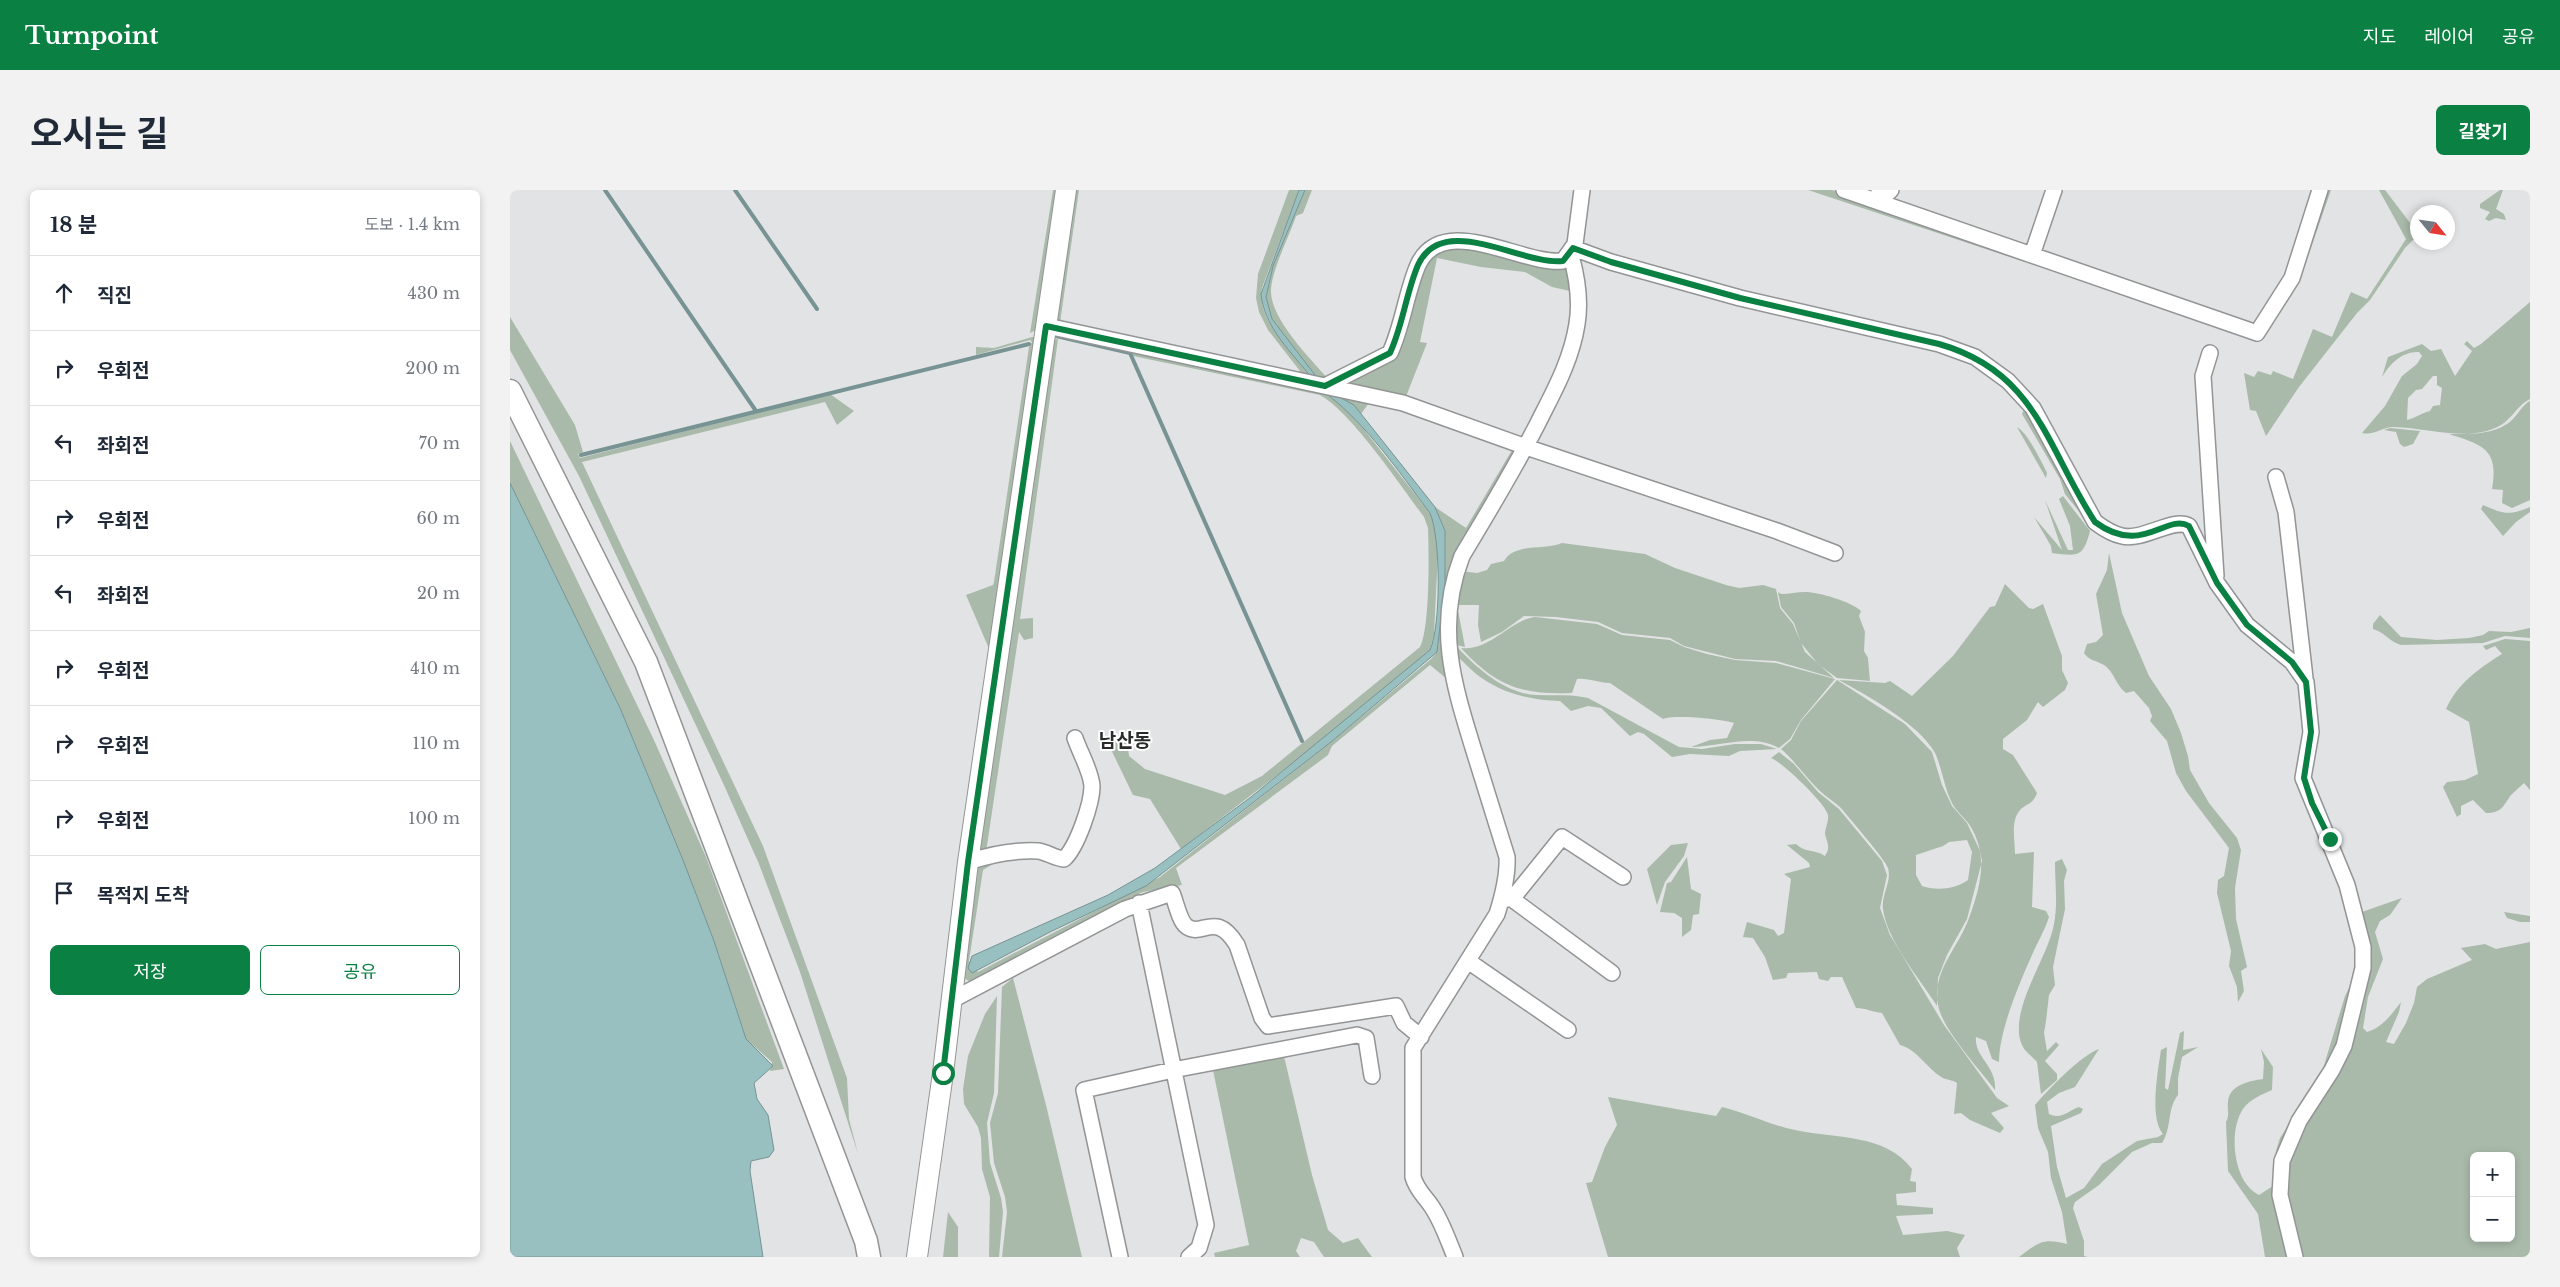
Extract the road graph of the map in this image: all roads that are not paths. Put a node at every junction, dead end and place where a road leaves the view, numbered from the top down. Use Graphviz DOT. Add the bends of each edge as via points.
graph roads {
  1 [pos="1066,190"];
  2 [pos="1582,190"];
  3 [pos="1844,190"];
  4 [pos="1879,190"];
  5 [pos="1892,190"];
  6 [pos="2054,190"];
  7 [pos="2320,190"];
  8 [pos="1572,250"];
  9 [pos="2032,255"];
  10 [pos="1046,326"];
  11 [pos="2210,354"];
  12 [pos="1325,386"];
  13 [pos="510,391"];
  14 [pos="1526,447"];
  15 [pos="2276,476"];
  16 [pos="1835,554"];
  17 [pos="2217,583"];
  18 [pos="2306,682"];
  19 [pos="1074,738"];
  20 [pos="968,862"];
  21 [pos="1623,877"];
  22 [pos="1507,898"];
  23 [pos="1139,903"];
  24 [pos="1468,961"];
  25 [pos="1612,973"];
  26 [pos="952,1000"];
  27 [pos="1568,1030"];
  28 [pos="1421,1037"];
  29 [pos="1173,1070"];
  30 [pos="1372,1076"];
  31 [pos="869,1257"];
  32 [pos="918,1257"];
  33 [pos="1120,1257"];
  34 [pos="1189,1257"];
  35 [pos="1455,1257"];
  36 [pos="2296,1257"];
  1 -- 10 [label="main road"];
  2 -- 8 [label="street"];
  3 -- 9 [label="street"];
  4 -- 5 [label="street" via="1888,193"];
  6 -- 9 [label="street"];
  7 -- 9 [label="street" via="2292,278 2257,334"];
  8 -- 12 [label="street" via="1563,261 1552,263 1503,248 1440,243 1428,250 1418,265 1390,353"];
  8 -- 14 [label="street" via="1578,291 1573,343 1567,363"];
  8 -- 17 [label="street" via="1740,298 1931,342 1975,357 2008,381 2033,408 2095,522 2113,533 2132,537 2185,524 2192,531"];
  10 -- 12 [label="street"];
  10 -- 20 [label="main road"];
  11 -- 17 [label="street" via="2204,376"];
  12 -- 14 [label="street" via="1403,403"];
  13 -- 31 [label="highway" via="646,662"];
  14 -- 16 [label="street" via="1777,531"];
  14 -- 22 [label="street" via="1462,556 1456,571 1447,623 1454,685 1507,856"];
  15 -- 18 [label="street" via="2286,512"];
  17 -- 18 [label="street" via="2247,625 2292,662"];
  18 -- 36 [label="street" via="2311,732 2304,778 2347,885 2365,958 2344,1046 2299,1121 2282,1162 2280,1195"];
  19 -- 20 [label="street" via="1092,785 1085,818 1070,853 1064,859 1040,851 984,856"];
  20 -- 26 [label="main road"];
  21 -- 22 [label="street" via="1562,837"];
  22 -- 24 [label="street"];
  22 -- 25 [label="street"];
  23 -- 26 [label="street"];
  23 -- 28 [label="street" via="1172,893 1185,924 1190,928 1225,928 1237,945 1262,1018 1268,1026 1396,1006 1404,1023"];
  23 -- 29 [label="street"];
  24 -- 27 [label="street"];
  24 -- 28 [label="street"];
  26 -- 32 [label="main road"];
  28 -- 35 [label="street" via="1413,1048 1413,1177 1416,1188 1438,1217"];
  29 -- 30 [label="street" via="1357,1035 1366,1038"];
  29 -- 33 [label="street" via="1084,1090"];
  29 -- 34 [label="street" via="1206,1225 1199,1248"];
}
